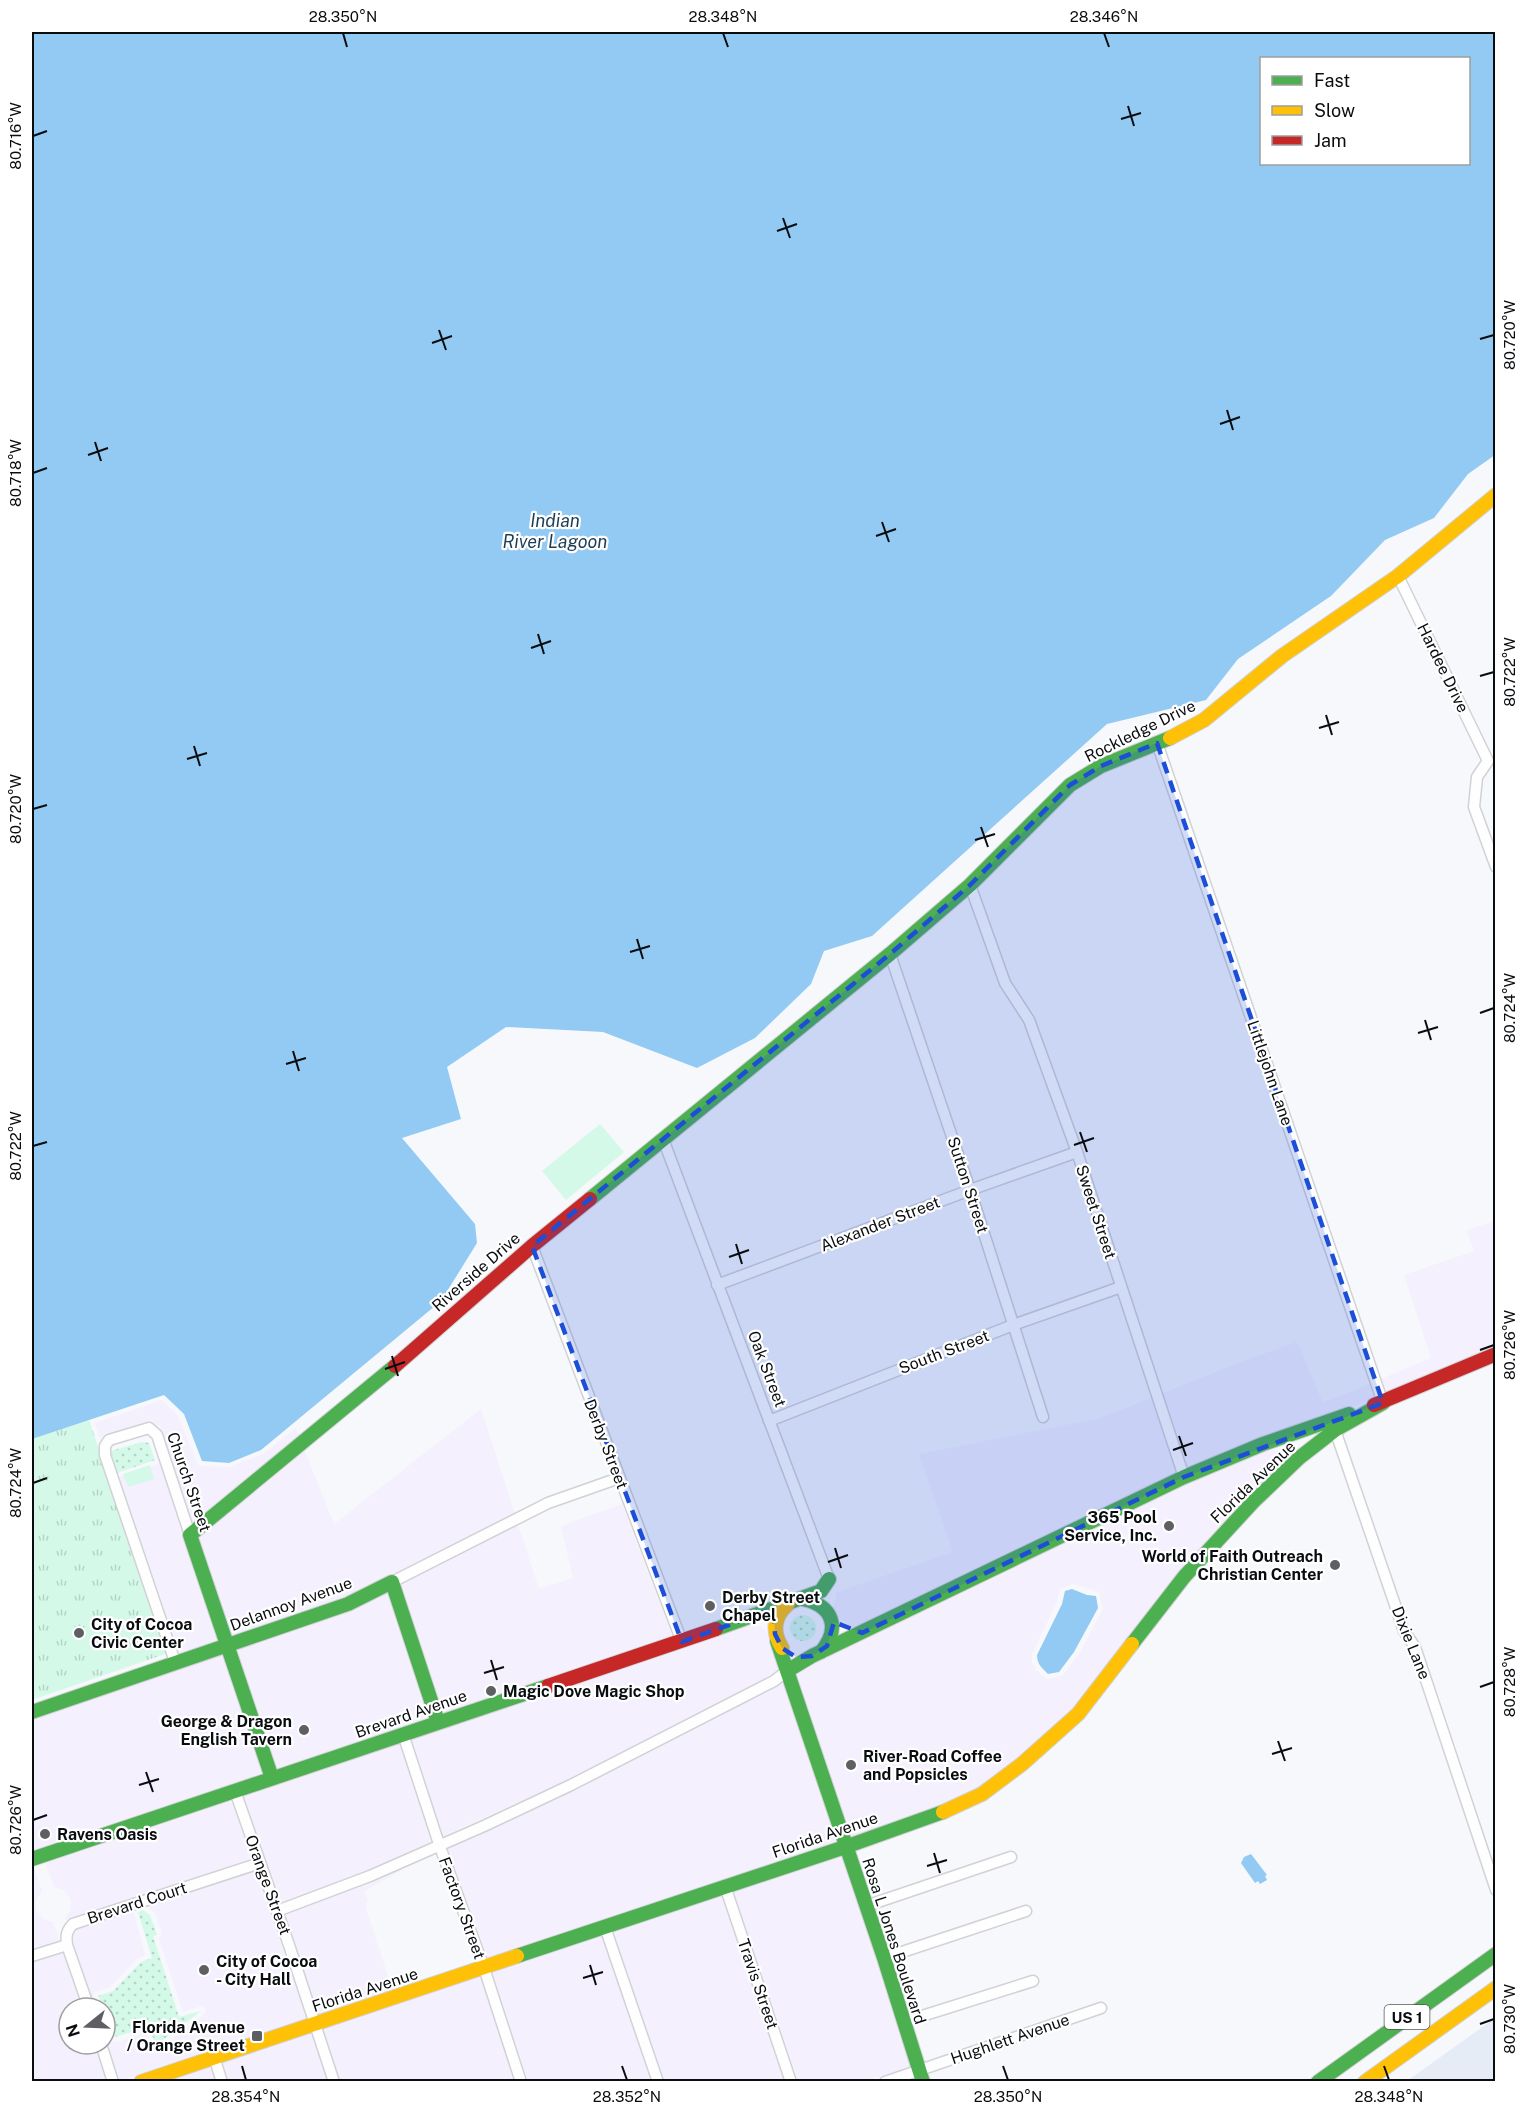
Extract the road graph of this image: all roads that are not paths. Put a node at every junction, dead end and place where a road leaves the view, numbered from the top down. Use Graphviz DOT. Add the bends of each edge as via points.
graph roads {
  1 [pos="1496,495"];
  2 [pos="1398,576"];
  3 [pos="1157,743"];
  4 [pos="1492,760"];
  5 [pos="1496,867"];
  6 [pos="970,885"];
  7 [pos="890,954"];
  8 [pos="786,1038"];
  9 [pos="663,1139"];
  10 [pos="1077,1152"];
  11 [pos="970,1190"];
  12 [pos="532,1246"];
  13 [pos="717,1286"];
  14 [pos="1121,1287"];
  15 [pos="1013,1326"];
  16 [pos="1496,1354"];
  17 [pos="1383,1403"];
  18 [pos="1044,1417"];
  19 [pos="769,1420"];
  20 [pos="1335,1430"];
  21 [pos="1263,1444"];
  22 [pos="1299,1458"];
  23 [pos="1184,1477"];
  24 [pos="619,1478"];
  25 [pos="190,1535"];
  26 [pos="829,1579"];
  27 [pos="392,1582"];
  28 [pos="798,1600"];
  29 [pos="829,1615"];
  30 [pos="749,1618"];
  31 [pos="862,1633"];
  32 [pos="776,1637"];
  33 [pos="682,1642"];
  34 [pos="227,1645"];
  35 [pos="816,1655"];
  36 [pos="176,1662"];
  37 [pos="787,1671"];
  38 [pos="32,1712"];
  39 [pos="438,1722"];
  40 [pos="403,1734"];
  41 [pos="272,1778"];
  42 [pos="235,1791"];
  43 [pos="439,1844"];
  44 [pos="845,1847"];
  45 [pos="1011,1857"];
  46 [pos="32,1859"];
  47 [pos="260,1863"];
  48 [pos="725,1886"];
  49 [pos="1496,1890"];
  50 [pos="866,1906"];
  51 [pos="277,1911"];
  52 [pos="1026,1911"];
  53 [pos="605,1927"];
  54 [pos="68,1945"];
  55 [pos="1496,1954"];
  56 [pos="32,1956"];
  57 [pos="884,1958"];
  58 [pos="484,1968"];
  59 [pos="1033,1981"];
  60 [pos="1496,1988"];
  61 [pos="85,1996"];
  62 [pos="1101,2008"];
  63 [pos="903,2022"];
  64 [pos="315,2024"];
  65 [pos="105,2056"];
  66 [pos="214,2057"];
  67 [pos="921,2076"];
  68 [pos="113,2082"];
  69 [pos="141,2082"];
  70 [pos="222,2082"];
  71 [pos="334,2082"];
  72 [pos="521,2082"];
  73 [pos="658,2082"];
  74 [pos="791,2082"];
  75 [pos="885,2082"];
  76 [pos="1318,2082"];
  77 [pos="1365,2082"];
  1 -- 2 [label="street, Rockledge Drive"];
  2 -- 3 [label="street, Rockledge Drive" via="1282,656 1204,720"];
  2 -- 4 [label="street, Hardee Drive"];
  3 -- 6 [label="street, Rockledge Drive" via="1101,766 1070,785"];
  3 -- 17 [label="street, Littlejohn Lane"];
  4 -- 5 [label="street" via="1477,777 1474,807"];
  6 -- 7 [label="street, Rockledge Drive"];
  6 -- 10 [label="street, Sweet Street" via="1005,983 1029,1020"];
  7 -- 8 [label="street, Rockledge Drive"];
  7 -- 11 [label="street, Sutton Street"];
  8 -- 9 [label="street, Riverside Drive"];
  9 -- 12 [label="street, Riverside Drive"];
  9 -- 13 [label="street, Oak Street"];
  10 -- 11 [label="street, Alexander Street"];
  10 -- 14 [label="street, Sweet Street"];
  11 -- 13 [label="street, Alexander Street"];
  11 -- 15 [label="street, Sutton Street"];
  12 -- 24 [label="street, Derby Street"];
  12 -- 25 [label="street, Riverside Drive" via="374,1384"];
  13 -- 19 [label="street, Oak Street"];
  14 -- 15 [label="street, South Street"];
  14 -- 23 [label="street, Sweet Street"];
  15 -- 18 [label="street, Sutton Street"];
  15 -- 19 [label="street, South Street"];
  16 -- 17 [label="street"];
  17 -- 20 [label="street, Florida Avenue"];
  17 -- 21 [label="street"];
  19 -- 26 [label="street, Oak Street"];
  20 -- 22 [label="street, Florida Avenue"];
  20 -- 49 [label="street, Dixie Lane" via="1404,1631 1415,1647"];
  21 -- 22 [label="street" via="1280,1444"];
  21 -- 23 [label="street"];
  22 -- 44 [label="street, Florida Avenue" via="1249,1505 1184,1577 1078,1714 1022,1764 982,1794"];
  23 -- 31 [label="street"];
  24 -- 27 [label="street, Delannoy Avenue" via="548,1503"];
  24 -- 33 [label="street, Derby Street"];
  25 -- 34 [label="street, Church Street"];
  25 -- 36 [label="street, Church Street" via="154,1430 148,1428 109,1440 105,1455"];
  26 -- 28 [label="street, Brevard Avenue" via="821,1591"];
  26 -- 29 [label="street, Oak Street"];
  27 -- 34 [label="street, Delannoy Avenue" via="348,1604"];
  27 -- 39 [label="street"];
  28 -- 29 [label="street" via="816,1602"];
  28 -- 30 [label="street, Brevard Avenue"];
  28 -- 32 [label="street" via="778,1613"];
  29 -- 31 [label="street" via="848,1631"];
  29 -- 35 [label="street, Oak Street" via="831,1638"];
  30 -- 32 [label="street" via="767,1624"];
  30 -- 33 [label="street, Brevard Avenue"];
  31 -- 35 [label="street"];
  32 -- 35 [label="street" via="782,1648 796,1657"];
  32 -- 37 [label="street, Rosa L Jones Boulevard"];
  33 -- 39 [label="street, Brevard Avenue"];
  34 -- 36 [label="street, Delannoy Avenue"];
  34 -- 41 [label="street, Church Street"];
  35 -- 37 [label="street"];
  36 -- 38 [label="street, Delannoy Avenue"];
  37 -- 43 [label="street" via="571,1785"];
  37 -- 44 [label="street, Rosa L Jones Boulevard"];
  39 -- 40 [label="street, Brevard Avenue"];
  40 -- 41 [label="street, Brevard Avenue"];
  40 -- 43 [label="street, Factory Street"];
  41 -- 42 [label="street, Brevard Avenue"];
  42 -- 46 [label="street, Brevard Avenue"];
  42 -- 47 [label="street, Orange Street"];
  43 -- 51 [label="street" via="370,1876"];
  43 -- 58 [label="street, Factory Street"];
  44 -- 48 [label="street, Florida Avenue"];
  44 -- 50 [label="street, Rosa L Jones Boulevard"];
  45 -- 50 [label="street"];
  47 -- 51 [label="street, Orange Street"];
  47 -- 54 [label="street, Brevard Court" via="73,1924 68,1929"];
  48 -- 53 [label="street, Florida Avenue"];
  48 -- 74 [label="street, Travis Street"];
  50 -- 57 [label="street, Rosa L Jones Boulevard"];
  51 -- 64 [label="street, Orange Street"];
  52 -- 57 [label="street"];
  53 -- 58 [label="street, Florida Avenue"];
  53 -- 73 [label="street"];
  54 -- 56 [label="street"];
  54 -- 61 [label="street"];
  55 -- 76 [label="street, US 1"];
  57 -- 63 [label="street, Rosa L Jones Boulevard"];
  58 -- 64 [label="street, Florida Avenue"];
  58 -- 72 [label="street, Factory Street"];
  59 -- 63 [label="street"];
  60 -- 77 [label="street, US 1"];
  62 -- 67 [label="street, Hughlett Avenue"];
  63 -- 67 [label="street, Rosa L Jones Boulevard"];
  64 -- 66 [label="street, Florida Avenue"];
  64 -- 71 [label="street, Orange Street"];
  65 -- 68 [label="street"];
  66 -- 69 [label="street, Florida Avenue"];
  66 -- 70 [label="street"];
  67 -- 75 [label="street, Hughlett Avenue"];
}
